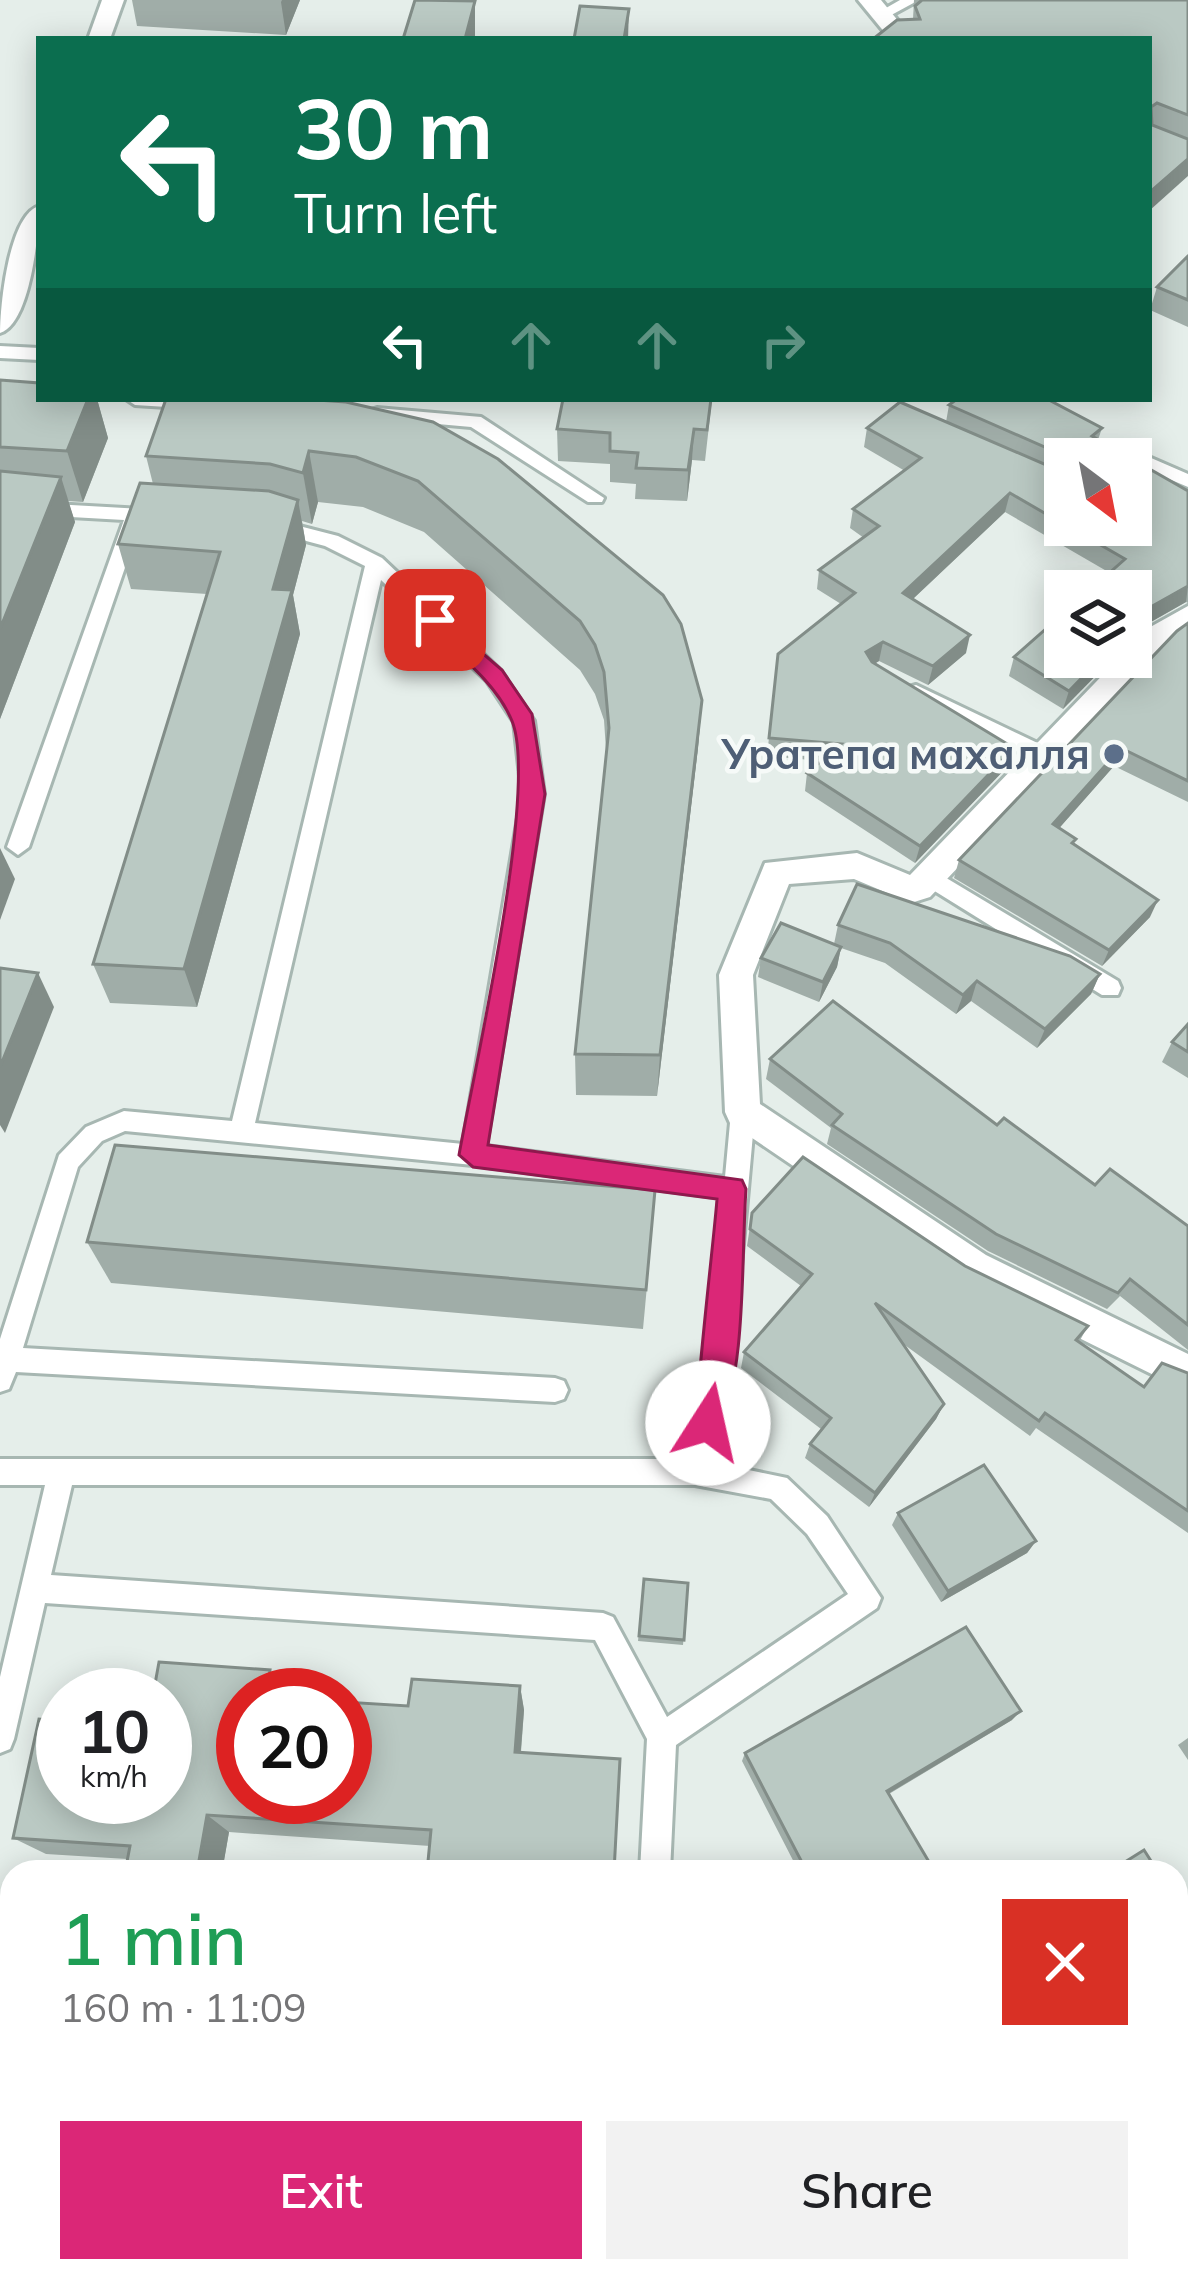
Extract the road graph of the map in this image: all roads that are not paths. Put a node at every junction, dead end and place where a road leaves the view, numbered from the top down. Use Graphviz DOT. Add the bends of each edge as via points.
graph roads {
  1 [pos="113,0"];
  2 [pos="912,0"];
  3 [pos="874,8"];
  4 [pos="100,36"];
  5 [pos="899,36"];
  6 [pos="36,221"];
  7 [pos="0,325"];
  8 [pos="0,352"];
  9 [pos="36,354"];
  10 [pos="181,402"];
  11 [pos="226,405"];
  12 [pos="362,413"];
  13 [pos="1152,465"];
  14 [pos="1188,482"];
  15 [pos="595,498"];
  16 [pos="0,507"];
  17 [pos="135,514"];
  18 [pos="176,518"];
  19 [pos="238,522"];
  20 [pos="375,563"];
  21 [pos="1188,617"];
  22 [pos="898,683"];
  23 [pos="1043,755"];
  24 [pos="18,847"];
  25 [pos="928,876"];
  26 [pos="1110,988"];
  27 [pos="743,1112"];
  28 [pos="241,1132"];
  29 [pos="473,1155"];
  30 [pos="732,1189"];
  31 [pos="3,1370"];
  32 [pos="1188,1374"];
  33 [pos="555,1390"];
  34 [pos="0,1472"];
  35 [pos="695,1472"];
  36 [pos="61,1474"];
  37 [pos="35,1588"];
  38 [pos="662,1738"];
  39 [pos="0,1739"];
  40 [pos="657,1860"];
  1 -- 4 [label="street"];
  2 -- 3 [label="lane"];
  3 -- 5 [label="street"];
  6 -- 7 [label="street"];
  8 -- 9 [label="lane"];
  10 -- 11 [label="lane"];
  12 -- 15 [label="lane" via="475,421"];
  13 -- 14 [label="lane"];
  16 -- 17 [label="lane"];
  17 -- 18 [label="lane"];
  17 -- 24 [label="lane"];
  19 -- 20 [label="lane" via="314,536"];
  20 -- 28 [label="lane"];
  20 -- 29 [label="lane" via="494,676 524,721 532,794"];
  21 -- 23 [label="street" via="1156,638"];
  22 -- 23 [label="lane"];
  23 -- 25 [label="street"];
  25 -- 26 [label="lane"];
  25 -- 27 [label="street" via="910,890 857,866 777,872 736,975"];
  27 -- 30 [label="lane"];
  27 -- 32 [label="street" via="973,1267"];
  28 -- 29 [label="lane"];
  28 -- 31 [label="lane" via="124,1121 94,1134 68,1162"];
  29 -- 30 [label="lane"];
  30 -- 35 [label="lane" via="718,1365"];
  31 -- 33 [label="lane"];
  34 -- 36 [label="lane"];
  35 -- 36 [label="lane"];
  35 -- 38 [label="lane" via="778,1487 817,1526 867,1598"];
  36 -- 37 [label="lane"];
  37 -- 38 [label="lane" via="602,1627"];
  37 -- 39 [label="lane"];
  38 -- 40 [label="lane"];
}
